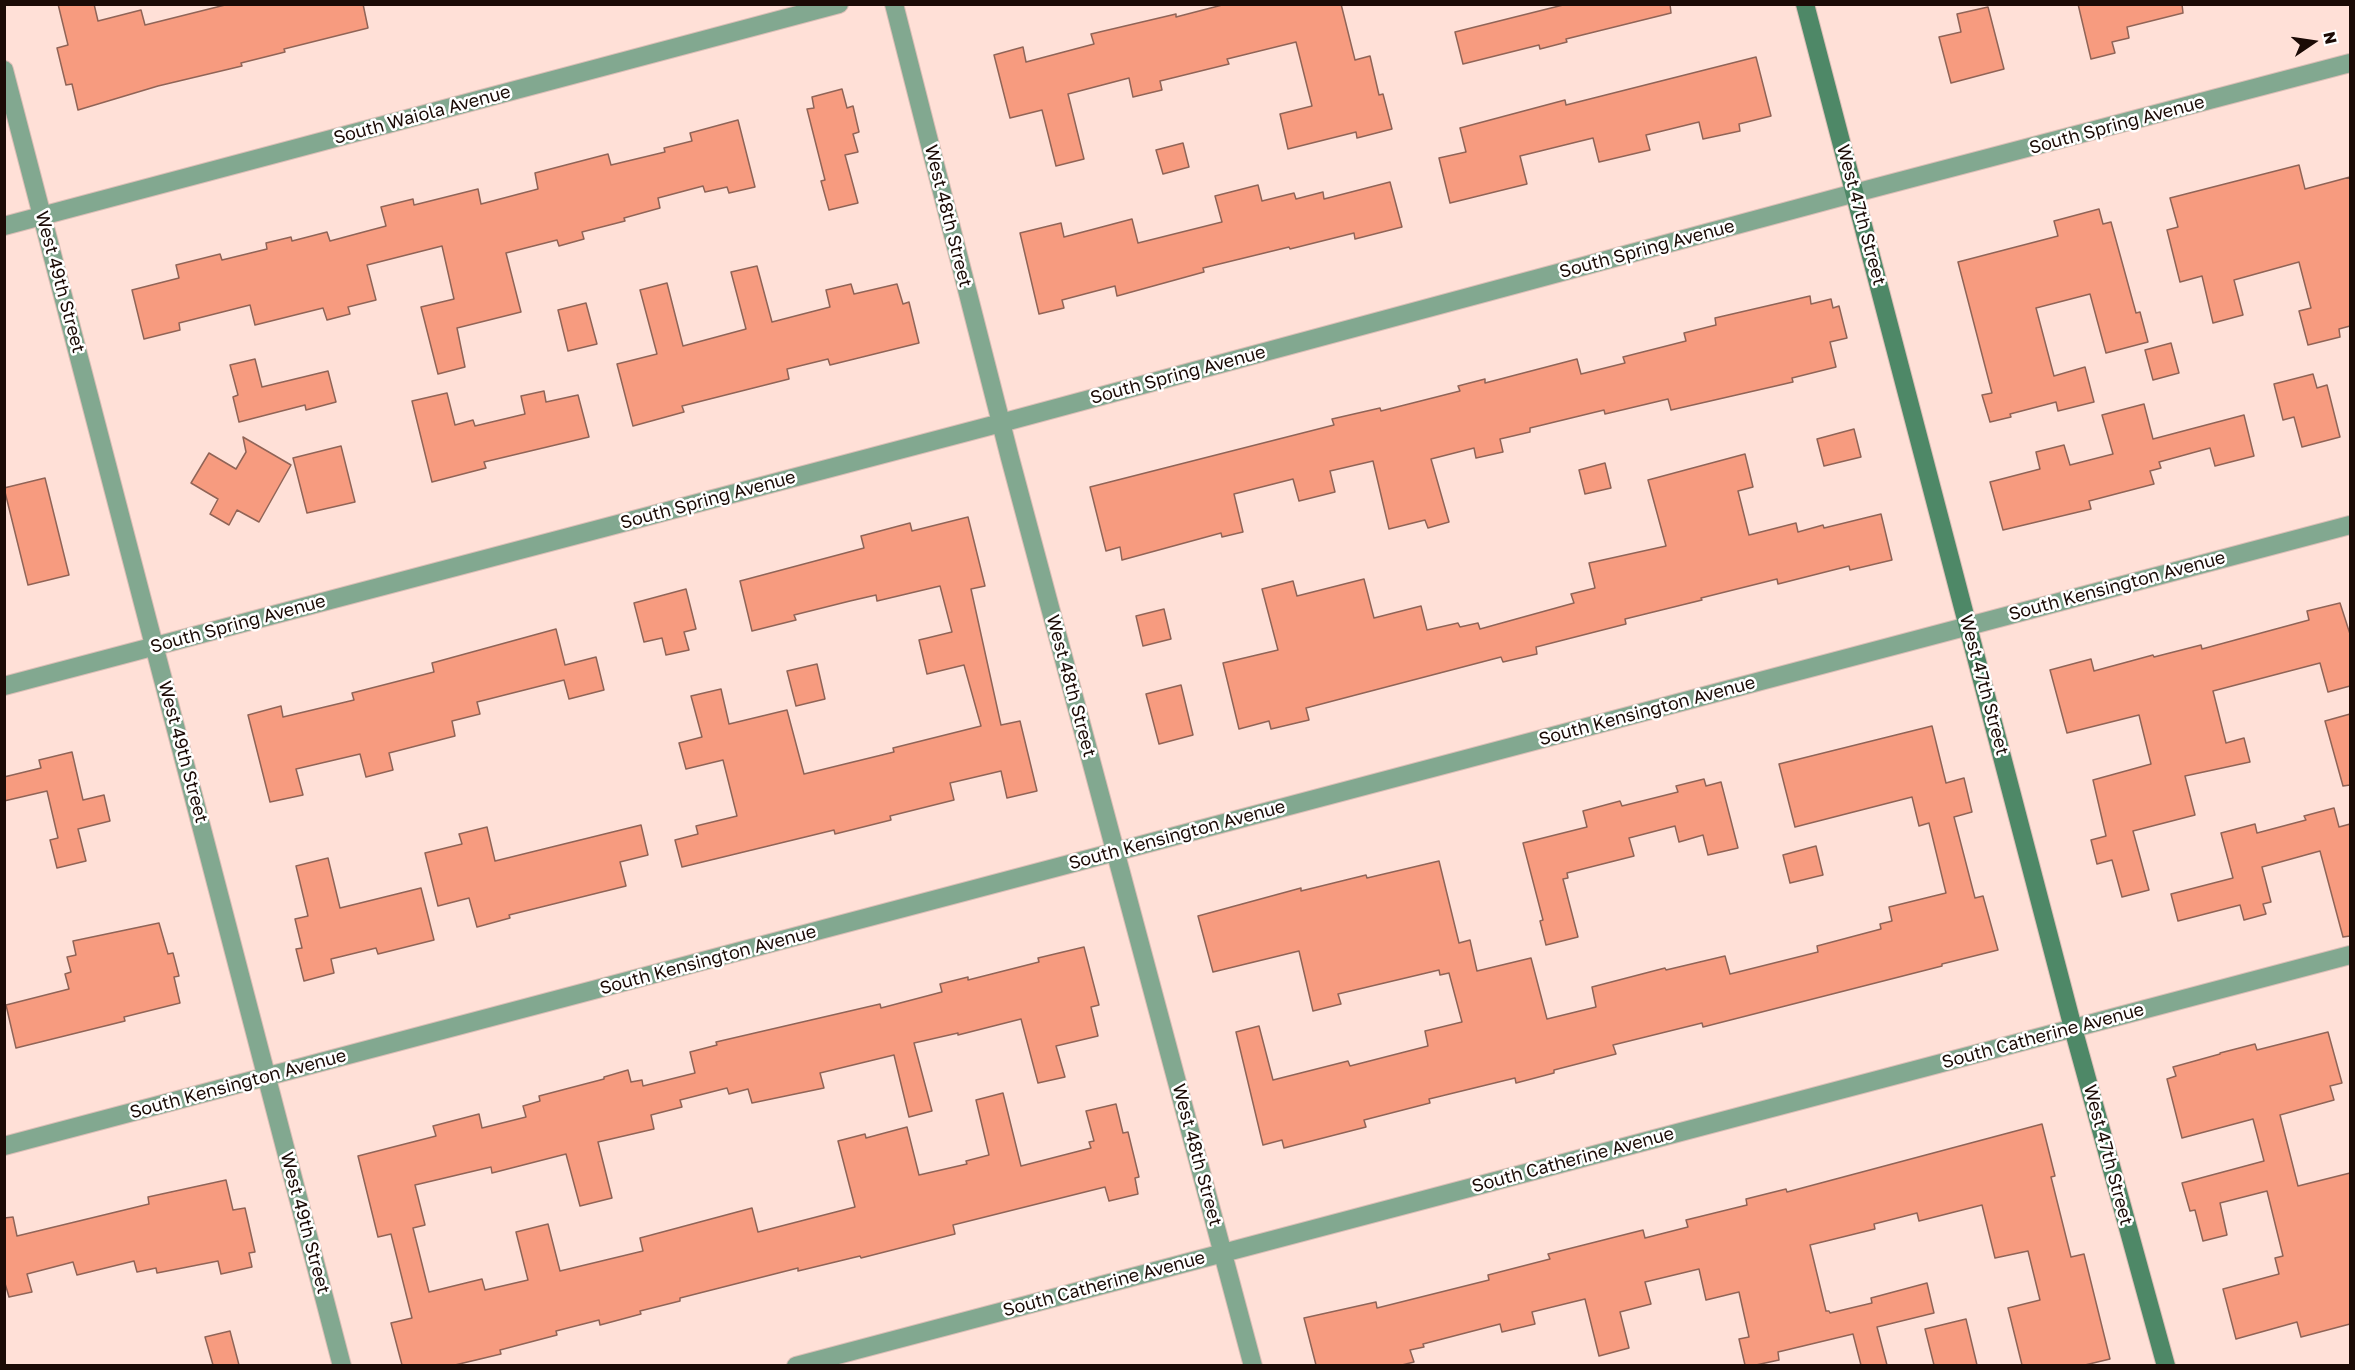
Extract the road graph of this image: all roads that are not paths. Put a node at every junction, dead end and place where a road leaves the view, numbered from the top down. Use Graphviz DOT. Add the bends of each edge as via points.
graph roads {
  1 [pos="839,4"];
  2 [pos="894,4"];
  3 [pos="1805,4"];
  4 [pos="2350,63"];
  5 [pos="4,70"];
  6 [pos="1855,193"];
  7 [pos="42,216"];
  8 [pos="4,226"];
  9 [pos="1000,423"];
  10 [pos="2350,525"];
  11 [pos="1968,626"];
  12 [pos="154,646"];
  13 [pos="4,686"];
  14 [pos="1115,852"];
  15 [pos="2350,955"];
  16 [pos="2073,1028"];
  17 [pos="267,1077"];
  18 [pos="4,1146"];
  19 [pos="1224,1253"];
  20 [pos="342,1365"];
  21 [pos="796,1365"];
  22 [pos="1253,1365"];
  23 [pos="2166,1365"];
  1 -- 7 [label="street, South Waiola Avenue"];
  2 -- 9 [label="street, West 48th Street"];
  3 -- 6 [label="main road, West 47th Street"];
  4 -- 6 [label="street, South Spring Avenue"];
  5 -- 7 [label="street, West 49th Street"];
  6 -- 9 [label="street, South Spring Avenue"];
  6 -- 11 [label="main road, West 47th Street"];
  7 -- 8 [label="street, South Waiola Avenue"];
  7 -- 12 [label="street, West 49th Street"];
  9 -- 12 [label="street, South Spring Avenue"];
  9 -- 14 [label="street, West 48th Street"];
  10 -- 11 [label="street, South Kensington Avenue"];
  11 -- 14 [label="street, South Kensington Avenue"];
  11 -- 16 [label="main road, West 47th Street"];
  12 -- 13 [label="street, South Spring Avenue"];
  12 -- 17 [label="street, West 49th Street"];
  14 -- 17 [label="street, South Kensington Avenue"];
  14 -- 19 [label="street, West 48th Street"];
  15 -- 16 [label="street, South Catherine Avenue"];
  16 -- 19 [label="street, South Catherine Avenue"];
  16 -- 23 [label="main road, West 47th Street"];
  17 -- 18 [label="street, South Kensington Avenue"];
  17 -- 20 [label="street, West 49th Street"];
  19 -- 21 [label="street, South Catherine Avenue"];
  19 -- 22 [label="street, West 48th Street"];
}
